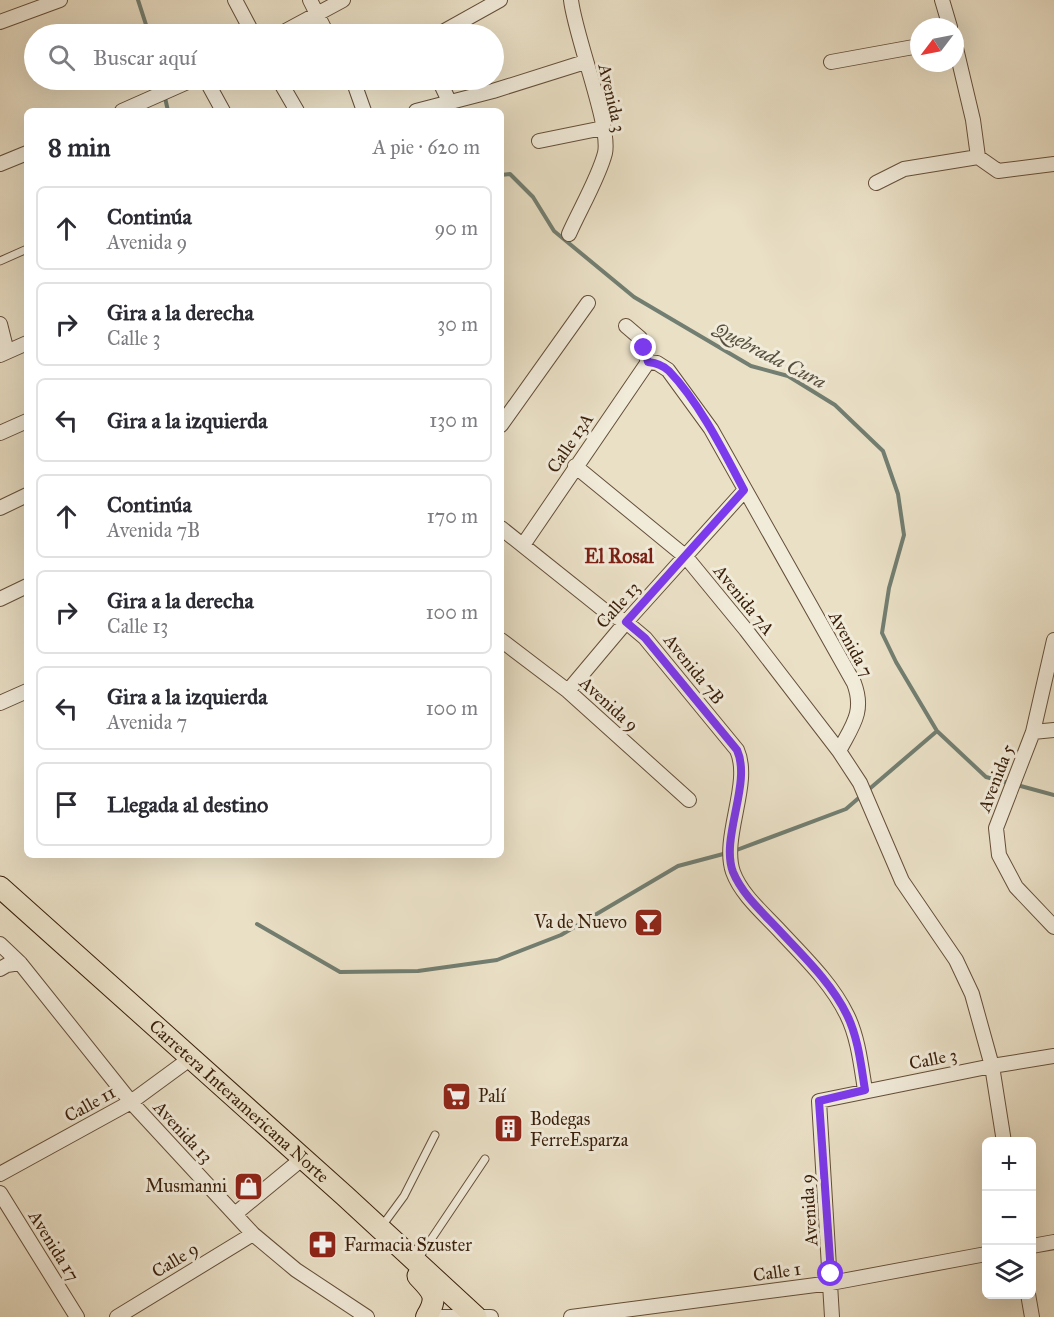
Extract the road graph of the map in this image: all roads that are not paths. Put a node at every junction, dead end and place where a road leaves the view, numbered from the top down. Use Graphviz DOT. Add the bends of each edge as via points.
graph roads {
  1 [pos="60,0"];
  2 [pos="235,0"];
  3 [pos="310,0"];
  4 [pos="343,0"];
  5 [pos="500,0"];
  6 [pos="571,0"];
  7 [pos="942,0"];
  8 [pos="316,15"];
  9 [pos="947,18"];
  10 [pos="0,22"];
  11 [pos="248,24"];
  12 [pos="299,24"];
  13 [pos="321,24"];
  14 [pos="457,24"];
  15 [pos="910,48"];
  16 [pos="585,62"];
  17 [pos="831,62"];
  18 [pos="962,72"];
  19 [pos="504,88"];
  20 [pos="168,90"];
  21 [pos="211,90"];
  22 [pos="285,90"];
  23 [pos="357,90"];
  24 [pos="444,90"];
  25 [pos="496,90"];
  26 [pos="449,101"];
  27 [pos="128,108"];
  28 [pos="221,108"];
  29 [pos="295,108"];
  30 [pos="363,108"];
  31 [pos="426,108"];
  32 [pos="603,128"];
  33 [pos="539,141"];
  34 [pos="24,154"];
  35 [pos="978,157"];
  36 [pos="0,164"];
  37 [pos="1054,164"];
  38 [pos="876,183"];
  39 [pos="569,234"];
  40 [pos="24,250"];
  41 [pos="0,261"];
  42 [pos="588,303"];
  43 [pos="0,324"];
  44 [pos="626,326"];
  45 [pos="24,345"];
  46 [pos="4,354"];
  47 [pos="648,362"];
  48 [pos="504,421"];
  49 [pos="24,422"];
  50 [pos="0,433"];
  51 [pos="575,466"];
  52 [pos="744,490"];
  53 [pos="24,496"];
  54 [pos="0,508"];
  55 [pos="504,530"];
  56 [pos="523,545"];
  57 [pos="686,557"];
  58 [pos="24,587"];
  59 [pos="0,599"];
  60 [pos="626,622"];
  61 [pos="1054,640"];
  62 [pos="504,642"];
  63 [pos="568,691"];
  64 [pos="24,692"];
  65 [pos="0,703"];
  66 [pos="1054,730"];
  67 [pos="1033,732"];
  68 [pos="839,751"];
  69 [pos="689,800"];
  70 [pos="0,887"];
  71 [pos="1054,927"];
  72 [pos="0,944"];
  73 [pos="20,963"];
  74 [pos="0,969"];
  75 [pos="1054,1056"];
  76 [pos="191,1058"];
  77 [pos="992,1066"];
  78 [pos="865,1090"];
  79 [pos="819,1101"];
  80 [pos="131,1102"];
  81 [pos="435,1135"];
  82 [pos="1003,1137"];
  83 [pos="303,1158"];
  84 [pos="485,1160"];
  85 [pos="0,1174"];
  86 [pos="0,1193"];
  87 [pos="356,1206"];
  88 [pos="235,1214"];
  89 [pos="380,1228"];
  90 [pos="253,1234"];
  91 [pos="1054,1242"];
  92 [pos="1036,1245"];
  93 [pos="982,1255"];
  94 [pos="416,1262"];
  95 [pos="831,1283"];
  96 [pos="1029,1299"];
  97 [pos="77,1317"];
  98 [pos="117,1317"];
  99 [pos="367,1317"];
  100 [pos="426,1317"];
  101 [pos="476,1317"];
  102 [pos="491,1317"];
  103 [pos="571,1317"];
  104 [pos="832,1317"];
  105 [pos="1032,1317"];
  1 -- 10 [label="street"];
  2 -- 11 [label="street"];
  3 -- 8 [label="street"];
  4 -- 8 [label="street"];
  5 -- 14 [label="street"];
  6 -- 16 [label="street, Avenida 3"];
  7 -- 9 [label="street"];
  8 -- 12 [label="street"];
  8 -- 13 [label="street"];
  15 -- 17 [label="street"];
  16 -- 19 [label="street"];
  16 -- 32 [label="street, Avenida 3"];
  18 -- 35 [label="street"];
  20 -- 27 [label="street"];
  21 -- 28 [label="street"];
  22 -- 29 [label="street"];
  23 -- 30 [label="street"];
  24 -- 26 [label="street"];
  25 -- 26 [label="street"];
  26 -- 31 [label="street"];
  32 -- 33 [label="street"];
  32 -- 39 [label="street, Avenida 3" via="605,152"];
  34 -- 36 [label="street"];
  35 -- 37 [label="street" via="998,171"];
  35 -- 38 [label="street" via="903,169"];
  40 -- 41 [label="lane"];
  42 -- 48 [label="street"];
  43 -- 46 [label="street"];
  44 -- 47 [label="street" via="640,338"];
  45 -- 46 [label="street"];
  47 -- 51 [label="street, Calle 13A"];
  47 -- 52 [label="street, Avenida 7" via="668,370 711,429"];
  49 -- 50 [label="street"];
  51 -- 56 [label="street, Calle 13A"];
  51 -- 57 [label="street, Avenida 7A"];
  52 -- 57 [label="street, Calle 13"];
  52 -- 68 [label="street, Avenida 7" via="860,698 859,712"];
  53 -- 54 [label="street"];
  55 -- 56 [label="street, Avenida 7B"];
  56 -- 60 [label="street, Avenida 7B" via="606,611"];
  57 -- 60 [label="street, Calle 13"];
  57 -- 68 [label="street, Avenida 7A"];
  58 -- 59 [label="street"];
  60 -- 63 [label="street, Calle 13"];
  60 -- 78 [label="street, Avenida 7B" via="645,638 737,750 741,775 730,862 744,892 817,971 847,1014"];
  61 -- 67 [label="street, Avenida 5"];
  62 -- 63 [label="street, Avenida 9"];
  63 -- 69 [label="street, Avenida 9"];
  64 -- 65 [label="street"];
  66 -- 67 [label="street"];
  67 -- 71 [label="street, Avenida 5" via="996,828 999,855 1016,886"];
  68 -- 77 [label="street" via="860,783 902,881 956,960 972,994"];
  70 -- 76 [label="highway, Carretera Interamericana Norte"];
  72 -- 73 [label="street, Avenida 13"];
  73 -- 74 [label="street"];
  73 -- 80 [label="street, Avenida 13"];
  75 -- 77 [label="street, Calle 3"];
  76 -- 80 [label="street, Calle 11"];
  76 -- 83 [label="highway, Carretera Interamericana Norte"];
  77 -- 78 [label="street, Calle 3"];
  77 -- 82 [label="street"];
  78 -- 79 [label="street, Calle 3"];
  79 -- 95 [label="street, Avenida 9"];
  80 -- 85 [label="street, Calle 11"];
  80 -- 88 [label="street, Avenida 13"];
  81 -- 89 [label="lane" via="404,1196"];
  83 -- 87 [label="highway, Carretera Interamericana Norte"];
  83 -- 88 [label="street"];
  84 -- 94 [label="lane"];
  86 -- 97 [label="street, Avenida 17"];
  87 -- 89 [label="highway, Carretera Interamericana Norte"];
  87 -- 100 [label="highway" via="434,1295"];
  88 -- 90 [label="street, Avenida 13"];
  89 -- 94 [label="highway, Carretera Interamericana Norte"];
  90 -- 98 [label="street, Calle 9"];
  90 -- 99 [label="street, Avenida 13" via="313,1282"];
  91 -- 92 [label="street"];
  93 -- 95 [label="street, Calle 1"];
  94 -- 101 [label="highway, Carretera Interamericana Norte"];
  95 -- 103 [label="street, Calle 1"];
  95 -- 104 [label="street, Avenida 9"];
  96 -- 105 [label="street"];
  100 -- 101 [label="street"];
  101 -- 102 [label="street"];
}
